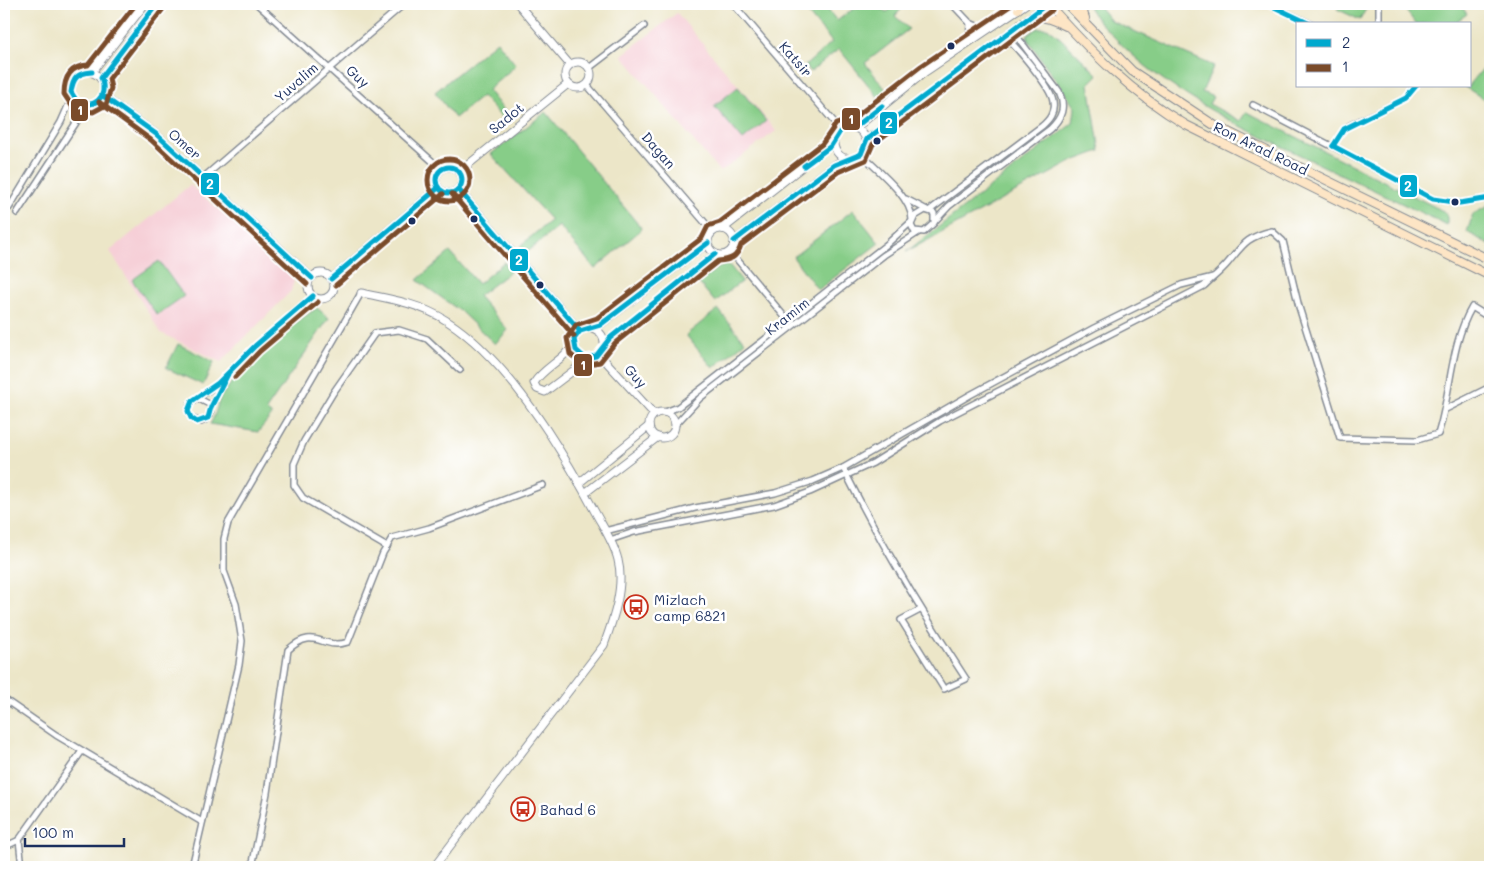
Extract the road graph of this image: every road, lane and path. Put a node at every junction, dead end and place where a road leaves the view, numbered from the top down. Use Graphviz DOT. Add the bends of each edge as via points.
graph roads {
  1 [pos="145,4"];
  2 [pos="157,4"];
  3 [pos="257,4"];
  4 [pos="404,4"];
  5 [pos="518,4"];
  6 [pos="733,4"];
  7 [pos="952,4"];
  8 [pos="1026,4"];
  9 [pos="1048,4"];
  10 [pos="1067,4"];
  11 [pos="1080,4"];
  12 [pos="1268,4"];
  13 [pos="1379,4"];
  14 [pos="1019,7"];
  15 [pos="1307,22"];
  16 [pos="1379,22"];
  17 [pos="970,23"];
  18 [pos="1021,23"];
  19 [pos="644,26"];
  20 [pos="1089,27"];
  21 [pos="1070,28"];
  22 [pos="986,30"];
  23 [pos="1012,30"];
  24 [pos="1004,36"];
  25 [pos="969,42"];
  26 [pos="570,65"];
  27 [pos="330,67"];
  28 [pos="589,68"];
  29 [pos="92,72"];
  30 [pos="101,78"];
  31 [pos="568,84"];
  32 [pos="587,85"];
  33 [pos="1414,88"];
  34 [pos="103,96"];
  35 [pos="72,97"];
  36 [pos="1253,105"];
  37 [pos="87,106"];
  38 [pos="853,127"];
  39 [pos="841,130"];
  40 [pos="834,142"];
  41 [pos="866,142"];
  42 [pos="1333,146"];
  43 [pos="862,154"];
  44 [pos="847,158"];
  45 [pos="441,169"];
  46 [pos="459,172"];
  47 [pos="204,177"];
  48 [pos="438,188"];
  49 [pos="458,188"];
  50 [pos="902,196"];
  51 [pos="1490,198"];
  52 [pos="9,208"];
  53 [pos="928,210"];
  54 [pos="17,213"];
  55 [pos="912,221"];
  56 [pos="935,221"];
  57 [pos="723,229"];
  58 [pos="713,232"];
  59 [pos="920,232"];
  60 [pos="734,241"];
  61 [pos="708,243"];
  62 [pos="730,251"];
  63 [pos="716,254"];
  64 [pos="1490,260"];
  65 [pos="1490,276"];
  66 [pos="1213,277"];
  67 [pos="312,278"];
  68 [pos="332,279"];
  69 [pos="361,293"];
  70 [pos="313,296"];
  71 [pos="1490,318"];
  72 [pos="788,321"];
  73 [pos="793,326"];
  74 [pos="592,328"];
  75 [pos="580,331"];
  76 [pos="574,342"];
  77 [pos="604,345"];
  78 [pos="599,354"];
  79 [pos="590,358"];
  80 [pos="460,370"];
  81 [pos="228,374"];
  82 [pos="1490,387"];
  83 [pos="199,398"];
  84 [pos="211,407"];
  85 [pos="1446,409"];
  86 [pos="665,412"];
  87 [pos="654,414"];
  88 [pos="675,425"];
  89 [pos="649,426"];
  90 [pos="658,438"];
  91 [pos="844,468"];
  92 [pos="847,476"];
  93 [pos="578,483"];
  94 [pos="543,485"];
  95 [pos="585,493"];
  96 [pos="605,531"];
  97 [pos="610,540"];
  98 [pos="387,547"];
  99 [pos="920,610"];
  100 [pos="4,699"];
  101 [pos="82,751"];
  102 [pos="202,822"];
  103 [pos="19,840"];
  104 [pos="4,847"];
  105 [pos="22,867"];
  106 [pos="192,867"];
  107 [pos="252,867"];
  108 [pos="434,867"];
  1 -- 29 [label="street"];
  2 -- 30 [label="street"];
  3 -- 27 [label="street, Guy"];
  4 -- 27 [label="street, Yuvalim"];
  5 -- 26 [label="street"];
  6 -- 39 [label="street, Katsir"];
  7 -- 17 [label="street"];
  8 -- 14 [label="street"];
  9 -- 18 [label="street"];
  9 -- 21 [label="main road, Ron Arad Road"];
  10 -- 20 [label="main road, Ron Arad Road"];
  11 -- 20 [label="main road"];
  12 -- 15 [label="street"];
  13 -- 16 [label="street"];
  14 -- 22 [label="street"];
  17 -- 22 [label="street"];
  17 -- 25 [label="street"];
  18 -- 21 [label="main road" via="1043,16"];
  18 -- 23 [label="street"];
  19 -- 28 [label="street"];
  20 -- 64 [label="main road, Ron Arad Road" via="1132,71 1214,126"];
  21 -- 65 [label="main road, Ron Arad Road" via="1112,72 1160,110"];
  22 -- 25 [label="street"];
  23 -- 24 [label="street"];
  23 -- 56 [label="street" via="1059,92 1063,103 1062,115 1050,129 949,206"];
  24 -- 41 [label="street"];
  24 -- 53 [label="street" via="1052,96 1052,114 1042,126"];
  25 -- 38 [label="street"];
  26 -- 28 [label="street" via="580,63"];
  26 -- 31 [label="street" via="565,74"];
  27 -- 45 [label="street, Guy"];
  27 -- 47 [label="street, Yuvalim"];
  28 -- 32 [label="street" via="591,77"];
  29 -- 30 [label="street"];
  29 -- 35 [label="street" via="81,73 73,80 70,88"];
  30 -- 34 [label="street"];
  31 -- 32 [label="street" via="577,88"];
  31 -- 46 [label="street, Sadot"];
  32 -- 58 [label="street, Dagan"];
  33 -- 42 [label="street" via="1406,98 1350,124"];
  34 -- 37 [label="street"];
  34 -- 47 [label="street, Omer" via="156,134"];
  35 -- 37 [label="street"];
  35 -- 52 [label="street" via="62,122"];
  36 -- 42 [label="street"];
  37 -- 54 [label="street"];
  38 -- 39 [label="street"];
  38 -- 41 [label="street" via="863,134"];
  39 -- 40 [label="street"];
  40 -- 44 [label="street" via="839,154"];
  40 -- 57 [label="street"];
  41 -- 43 [label="street"];
  42 -- 51 [label="street" via="1433,199 1460,203"];
  43 -- 44 [label="street"];
  43 -- 50 [label="street"];
  44 -- 60 [label="street"];
  45 -- 46 [label="street" via="452,167"];
  45 -- 48 [label="street" via="435,180"];
  46 -- 49 [label="street" via="462,180"];
  47 -- 67 [label="street, Omer"];
  48 -- 49 [label="street" via="448,193"];
  48 -- 68 [label="street"];
  49 -- 75 [label="street"];
  50 -- 53 [label="street"];
  50 -- 55 [label="street"];
  53 -- 55 [label="street" via="919,213"];
  53 -- 56 [label="street" via="935,214"];
  55 -- 59 [label="street" via="913,229"];
  55 -- 72 [label="street, Kramim"];
  56 -- 59 [label="street" via="929,229"];
  57 -- 58 [label="street"];
  57 -- 60 [label="street" via="732,235"];
  58 -- 61 [label="street"];
  59 -- 73 [label="street, Kramim" via="884,255"];
  60 -- 62 [label="street"];
  61 -- 63 [label="street"];
  61 -- 74 [label="street"];
  62 -- 63 [label="street"];
  62 -- 72 [label="street"];
  63 -- 77 [label="street"];
  66 -- 85 [label="street" via="1242,243 1257,235 1272,232 1283,241 1299,307 1340,438 1417,440 1438,434"];
  66 -- 91 [label="street" via="1181,284 1094,328"];
  66 -- 92 [label="street" via="1204,286 940,421"];
  67 -- 68 [label="street" via="322,274"];
  67 -- 70 [label="street" via="309,285"];
  68 -- 70 [label="street" via="333,290 328,297 320,299"];
  69 -- 93 [label="street" via="409,302 448,321 491,358 515,386"];
  69 -- 102 [label="street" via="228,523 224,539 224,571 236,604 242,641"];
  70 -- 81 [label="street"];
  71 -- 85 [label="street" via="1472,307 1467,316 1457,347"];
  72 -- 73 [label="street"];
  72 -- 86 [label="street, Kramim" via="678,407"];
  73 -- 88 [label="street, Kramim" via="700,398"];
  74 -- 75 [label="street"];
  74 -- 77 [label="street" via="602,336"];
  75 -- 76 [label="street"];
  76 -- 79 [label="street" via="578,354"];
  76 -- 79 [label="street" via="538,376 534,383 537,389 545,392"];
  77 -- 78 [label="street"];
  78 -- 79 [label="street"];
  78 -- 87 [label="street, Guy"];
  80 -- 98 [label="street" via="427,339 399,330 375,333 333,393 294,464 294,485 303,498"];
  81 -- 83 [label="street"];
  81 -- 84 [label="street"];
  82 -- 85 [label="street"];
  83 -- 84 [label="street"];
  83 -- 84 [label="street" via="188,408 188,415 194,421 205,421"];
  86 -- 87 [label="street"];
  86 -- 88 [label="street" via="672,416"];
  87 -- 89 [label="street"];
  88 -- 90 [label="street" via="669,436"];
  89 -- 90 [label="street"];
  89 -- 93 [label="street"];
  90 -- 95 [label="street"];
  91 -- 92 [label="street"];
  91 -- 96 [label="street" via="775,493 695,508"];
  92 -- 97 [label="street" via="774,505 634,532"];
  92 -- 99 [label="street"];
  93 -- 95 [label="street"];
  94 -- 98 [label="street" via="392,538"];
  95 -- 96 [label="street"];
  96 -- 97 [label="street"];
  97 -- 108 [label="street" via="619,561 618,602 604,645"];
  98 -- 107 [label="street" via="348,642 338,645 313,638 298,641 288,650 267,793"];
  99 -- 99 [label="street" via="926,618 966,679 944,689 901,620"];
  100 -- 101 [label="street"];
  101 -- 102 [label="street"];
  101 -- 103 [label="street"];
  102 -- 106 [label="street"];
  103 -- 104 [label="street"];
  103 -- 105 [label="street"];
}
